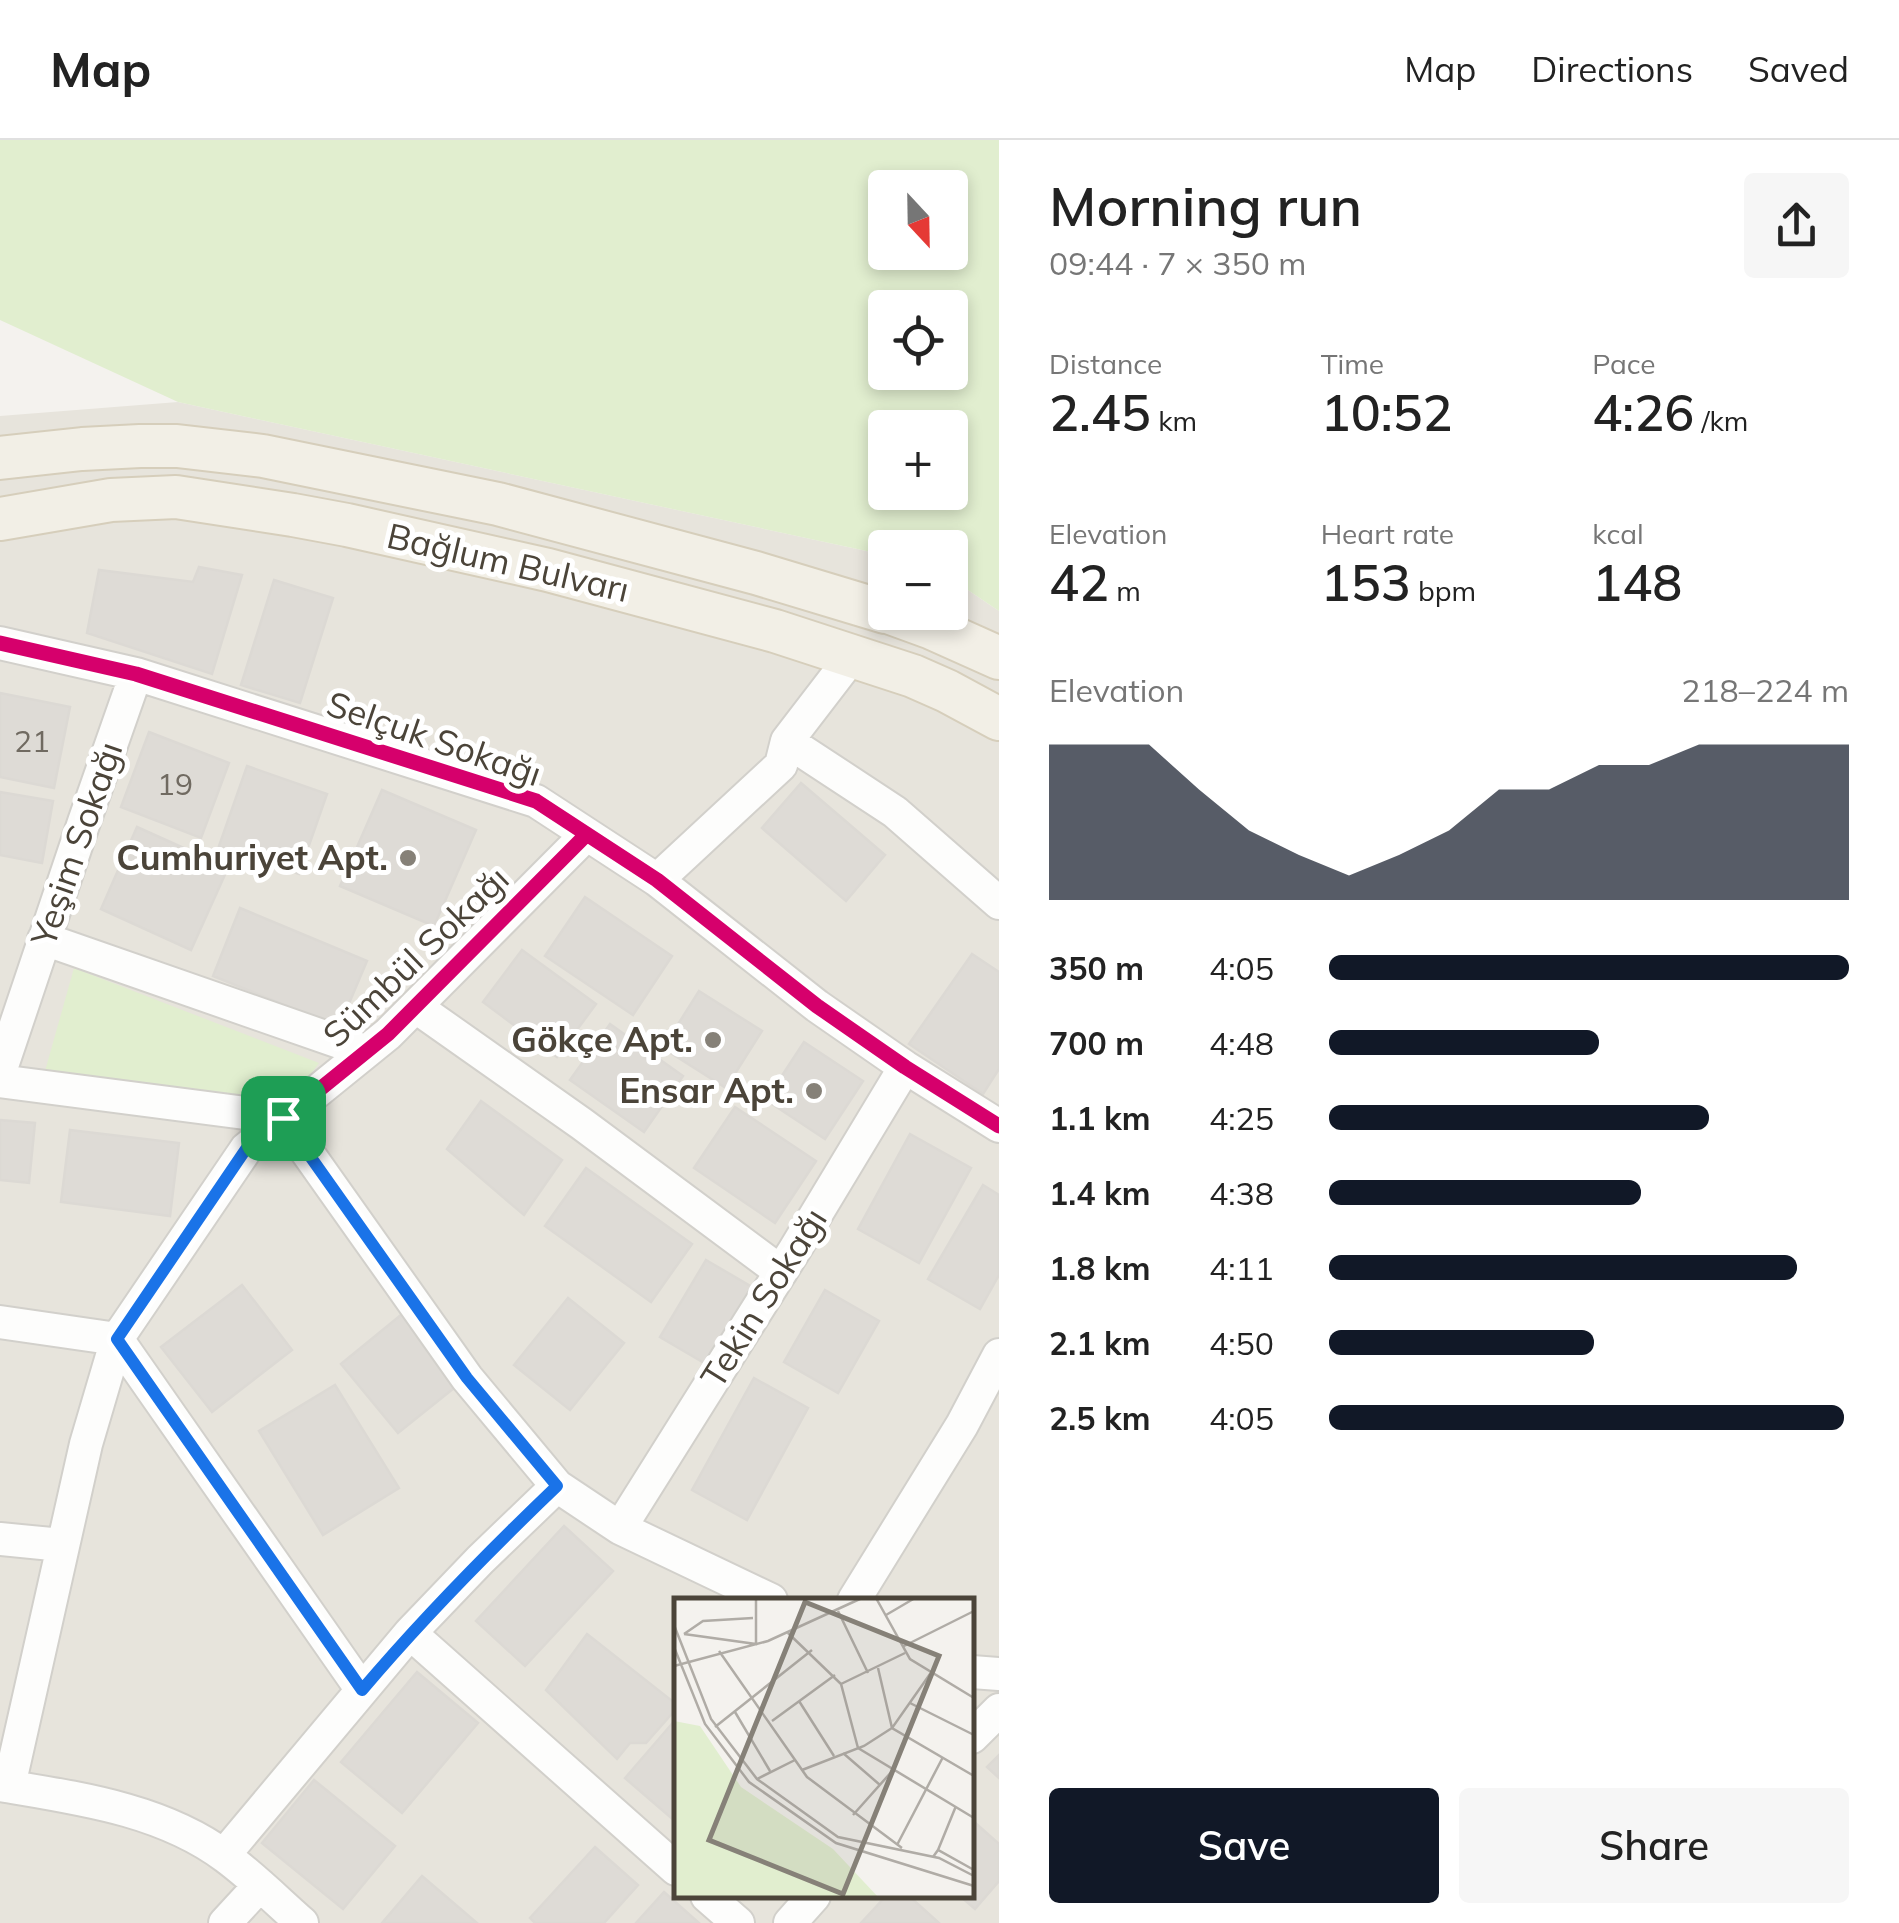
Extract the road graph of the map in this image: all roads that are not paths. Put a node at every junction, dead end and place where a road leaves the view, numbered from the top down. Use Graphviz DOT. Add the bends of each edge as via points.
graph roads {
  1 [pos="0,458"];
  2 [pos="0,519"];
  3 [pos="868,607"];
  4 [pos="936,630"];
  5 [pos="0,643"];
  6 [pos="853,655"];
  7 [pos="999,658"];
  8 [pos="136,674"];
  9 [pos="999,719"];
  10 [pos="787,741"];
  11 [pos="586,835"];
  12 [pos="657,880"];
  13 [pos="999,902"];
  14 [pos="44,939"];
  15 [pos="416,1006"];
  16 [pos="365,1051"];
  17 [pos="905,1067"];
  18 [pos="0,1072"];
  19 [pos="0,1080"];
  20 [pos="283,1118"];
  21 [pos="999,1126"];
  22 [pos="781,1272"];
  23 [pos="0,1322"];
  24 [pos="117,1339"];
  25 [pos="999,1355"];
  26 [pos="557,1486"];
  27 [pos="620,1528"];
  28 [pos="0,1539"];
  29 [pos="62,1546"];
  30 [pos="766,1598"];
  31 [pos="855,1598"];
  32 [pos="410,1634"];
  33 [pos="974,1672"];
  34 [pos="999,1674"];
  35 [pos="362,1690"];
  36 [pos="999,1710"];
  37 [pos="974,1735"];
  38 [pos="5,1785"];
  39 [pos="224,1855"];
  40 [pos="674,1867"];
  41 [pos="260,1885"];
  42 [pos="709,1898"];
  43 [pos="812,1898"];
  44 [pos="226,1923"];
  45 [pos="302,1923"];
  46 [pos="738,1923"];
  47 [pos="790,1923"];
  1 -- 3 [label="main road, Bağlum Bulvarı" via="140,446 263,456 498,504"];
  2 -- 6 [label="main road, Bağlum Bulvarı" via="111,500 176,498 293,514 548,570"];
  4 -- 7 [label="main road, Bağlum Bulvarı"];
  5 -- 8 [label="street, Selçuk Sokağı"];
  6 -- 9 [label="main road, Bağlum Bulvarı" via="947,690"];
  6 -- 10 [label="street"];
  8 -- 11 [label="street, Selçuk Sokağı" via="536,801"];
  8 -- 14 [label="street, Yeşim Sokağı"];
  10 -- 12 [label="street" via="782,765"];
  10 -- 13 [label="street" via="895,812"];
  11 -- 12 [label="street, Selçuk Sokağı"];
  11 -- 15 [label="street, Sümbül Sokağı"];
  12 -- 17 [label="street, Selçuk Sokağı"];
  14 -- 16 [label="street"];
  14 -- 18 [label="street, Yeşim Sokağı"];
  15 -- 16 [label="street, Sümbül Sokağı"];
  15 -- 22 [label="street"];
  16 -- 20 [label="street, Sümbül Sokağı"];
  17 -- 21 [label="street, Selçuk Sokağı"];
  17 -- 22 [label="street, Tekin Sokağı"];
  19 -- 20 [label="street"];
  20 -- 24 [label="street, Sümbül Sokağı" via="246,1149"];
  20 -- 26 [label="street" via="467,1378"];
  22 -- 27 [label="street, Tekin Sokağı"];
  23 -- 24 [label="street"];
  24 -- 29 [label="street, Sümbül Sokağı"];
  24 -- 35 [label="street"];
  25 -- 31 [label="street"];
  26 -- 27 [label="street"];
  26 -- 32 [label="street"];
  27 -- 30 [label="street"];
  28 -- 29 [label="street"];
  29 -- 38 [label="street, Sümbül Sokağı"];
  32 -- 35 [label="street"];
  32 -- 40 [label="street"];
  33 -- 34 [label="street"];
  35 -- 39 [label="street"];
  36 -- 37 [label="street"];
  38 -- 39 [label="street" via="135,1813"];
  39 -- 41 [label="street"];
  41 -- 44 [label="street"];
  41 -- 45 [label="street"];
  42 -- 46 [label="street"];
  43 -- 47 [label="street"];
}
